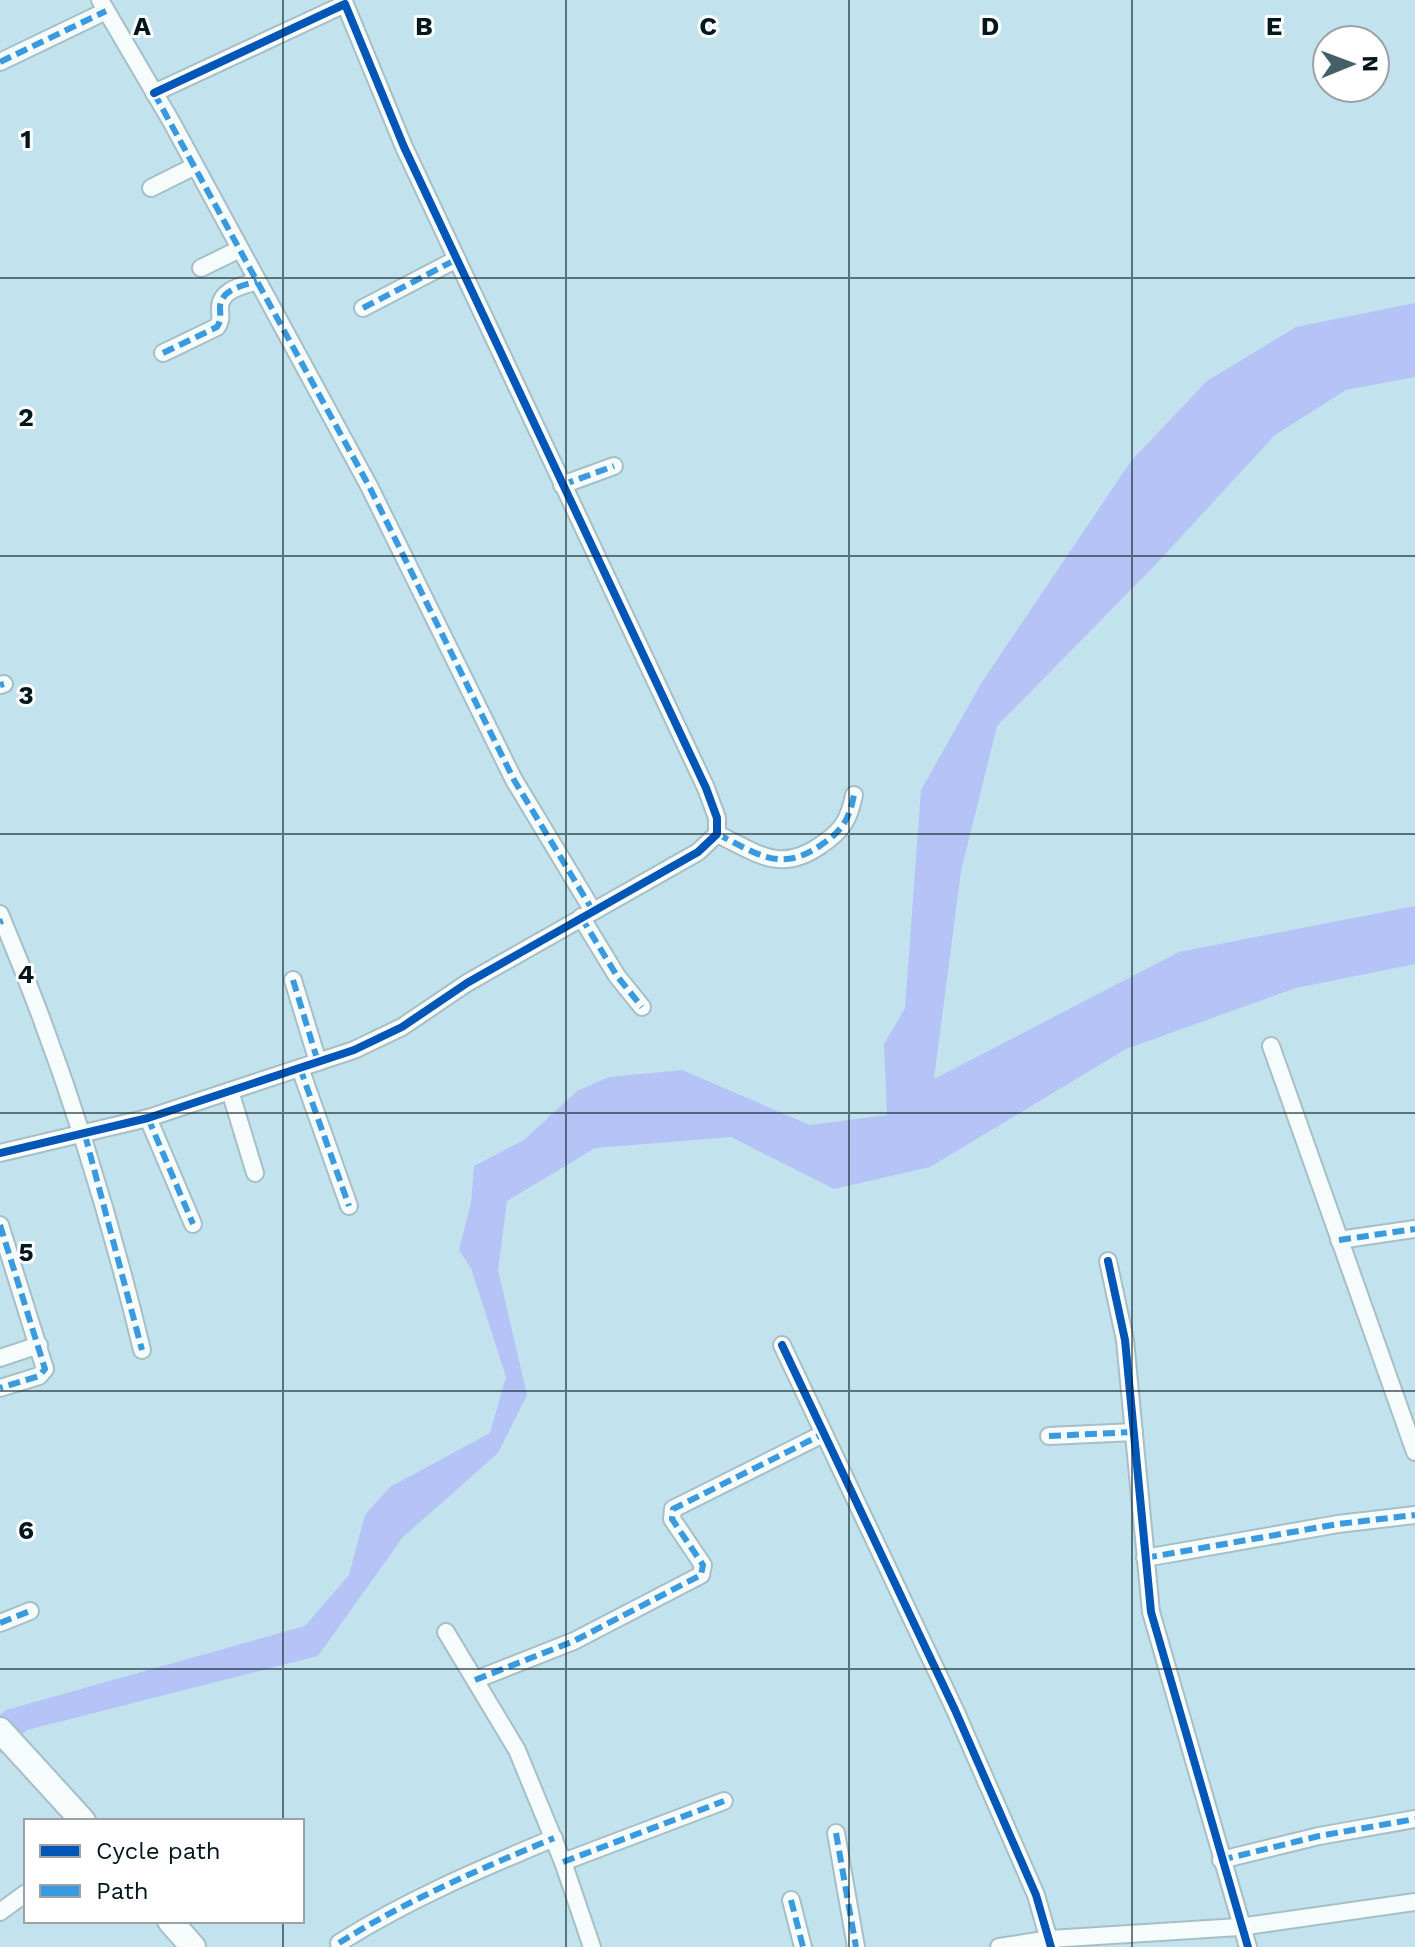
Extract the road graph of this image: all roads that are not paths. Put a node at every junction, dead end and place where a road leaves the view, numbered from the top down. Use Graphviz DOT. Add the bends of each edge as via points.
graph roads {
  1 [pos="344,2"];
  2 [pos="103,6"];
  3 [pos="0,62"];
  4 [pos="154,93"];
  5 [pos="195,166"];
  6 [pos="151,188"];
  7 [pos="240,249"];
  8 [pos="457,259"];
  9 [pos="201,268"];
  10 [pos="257,281"];
  11 [pos="363,308"];
  12 [pos="163,353"];
  13 [pos="614,466"];
  14 [pos="562,485"];
  15 [pos="854,795"];
  16 [pos="717,834"];
  17 [pos="587,914"];
  18 [pos="1,919"];
  19 [pos="293,980"];
  20 [pos="642,1007"];
  21 [pos="1271,1046"];
  22 [pos="318,1062"];
  23 [pos="300,1068"];
  24 [pos="230,1091"];
  25 [pos="148,1118"];
  26 [pos="85,1135"];
  27 [pos="0,1153"];
  28 [pos="255,1173"];
  29 [pos="349,1206"];
  30 [pos="193,1224"];
  31 [pos="0,1225"];
  32 [pos="1415,1229"];
  33 [pos="1339,1240"];
  34 [pos="1108,1261"];
  35 [pos="39,1345"];
  36 [pos="782,1345"];
  37 [pos="142,1350"];
  38 [pos="0,1358"];
  39 [pos="0,1388"];
  40 [pos="1134,1432"];
  41 [pos="823,1434"];
  42 [pos="1049,1436"];
  43 [pos="1415,1452"];
  44 [pos="1415,1515"];
  45 [pos="1145,1558"];
  46 [pos="30,1611"];
  47 [pos="0,1623"];
  48 [pos="446,1632"];
  49 [pos="475,1680"];
  50 [pos="0,1730"];
  51 [pos="724,1801"];
  52 [pos="81,1819"];
  53 [pos="1415,1819"];
  54 [pos="836,1833"];
  55 [pos="554,1838"];
  56 [pos="1221,1860"];
  57 [pos="563,1862"];
  58 [pos="24,1894"];
  59 [pos="791,1900"];
  60 [pos="1415,1902"];
  61 [pos="0,1912"];
  62 [pos="172,1923"];
  63 [pos="1239,1927"];
  64 [pos="1121,1941"];
  65 [pos="339,1943"];
  66 [pos="1050,1943"];
  67 [pos="193,1947"];
  68 [pos="592,1947"];
  69 [pos="803,1947"];
  70 [pos="856,1947"];
  71 [pos="999,1947"];
  72 [pos="1248,1947"];
  1 -- 4 [label="street"];
  1 -- 8 [label="street"];
  2 -- 3 [label="street"];
  2 -- 4 [label="street"];
  4 -- 5 [label="street"];
  5 -- 6 [label="street"];
  5 -- 7 [label="street"];
  7 -- 9 [label="street"];
  7 -- 10 [label="street"];
  8 -- 11 [label="street"];
  8 -- 14 [label="street"];
  10 -- 12 [label="street" via="226,293 217,327"];
  10 -- 17 [label="street" via="369,486 514,780"];
  13 -- 14 [label="street"];
  14 -- 16 [label="street" via="706,788"];
  15 -- 16 [label="street" via="840,832 793,861 757,854"];
  16 -- 17 [label="street" via="698,852"];
  17 -- 20 [label="street" via="617,976"];
  17 -- 22 [label="street" via="402,1027"];
  18 -- 26 [label="street"];
  19 -- 22 [label="street"];
  21 -- 33 [label="street"];
  22 -- 23 [label="street"];
  23 -- 24 [label="street"];
  23 -- 29 [label="street"];
  24 -- 25 [label="street"];
  24 -- 28 [label="street"];
  25 -- 26 [label="street"];
  25 -- 30 [label="street"];
  26 -- 27 [label="street"];
  26 -- 37 [label="street"];
  31 -- 35 [label="street"];
  32 -- 33 [label="street"];
  33 -- 43 [label="street"];
  34 -- 40 [label="street" via="1125,1340"];
  35 -- 38 [label="street"];
  35 -- 39 [label="street" via="43,1374"];
  36 -- 41 [label="street"];
  40 -- 42 [label="street"];
  40 -- 45 [label="street"];
  41 -- 49 [label="street" via="673,1509 672,1519 703,1565 701,1575 574,1641"];
  41 -- 66 [label="street" via="955,1710 1036,1895"];
  44 -- 45 [label="street"];
  45 -- 56 [label="street" via="1151,1612"];
  46 -- 47 [label="street"];
  48 -- 49 [label="street"];
  49 -- 55 [label="street" via="517,1750"];
  50 -- 52 [label="highway"];
  51 -- 57 [label="street"];
  53 -- 56 [label="street"];
  54 -- 70 [label="street"];
  55 -- 57 [label="street"];
  55 -- 65 [label="street" via="466,1874"];
  56 -- 63 [label="street"];
  57 -- 68 [label="street"];
  58 -- 61 [label="street"];
  59 -- 69 [label="street"];
  60 -- 63 [label="street"];
  62 -- 67 [label="highway"];
  63 -- 64 [label="street"];
  63 -- 72 [label="street"];
  64 -- 66 [label="street"];
  66 -- 71 [label="street"];
}
